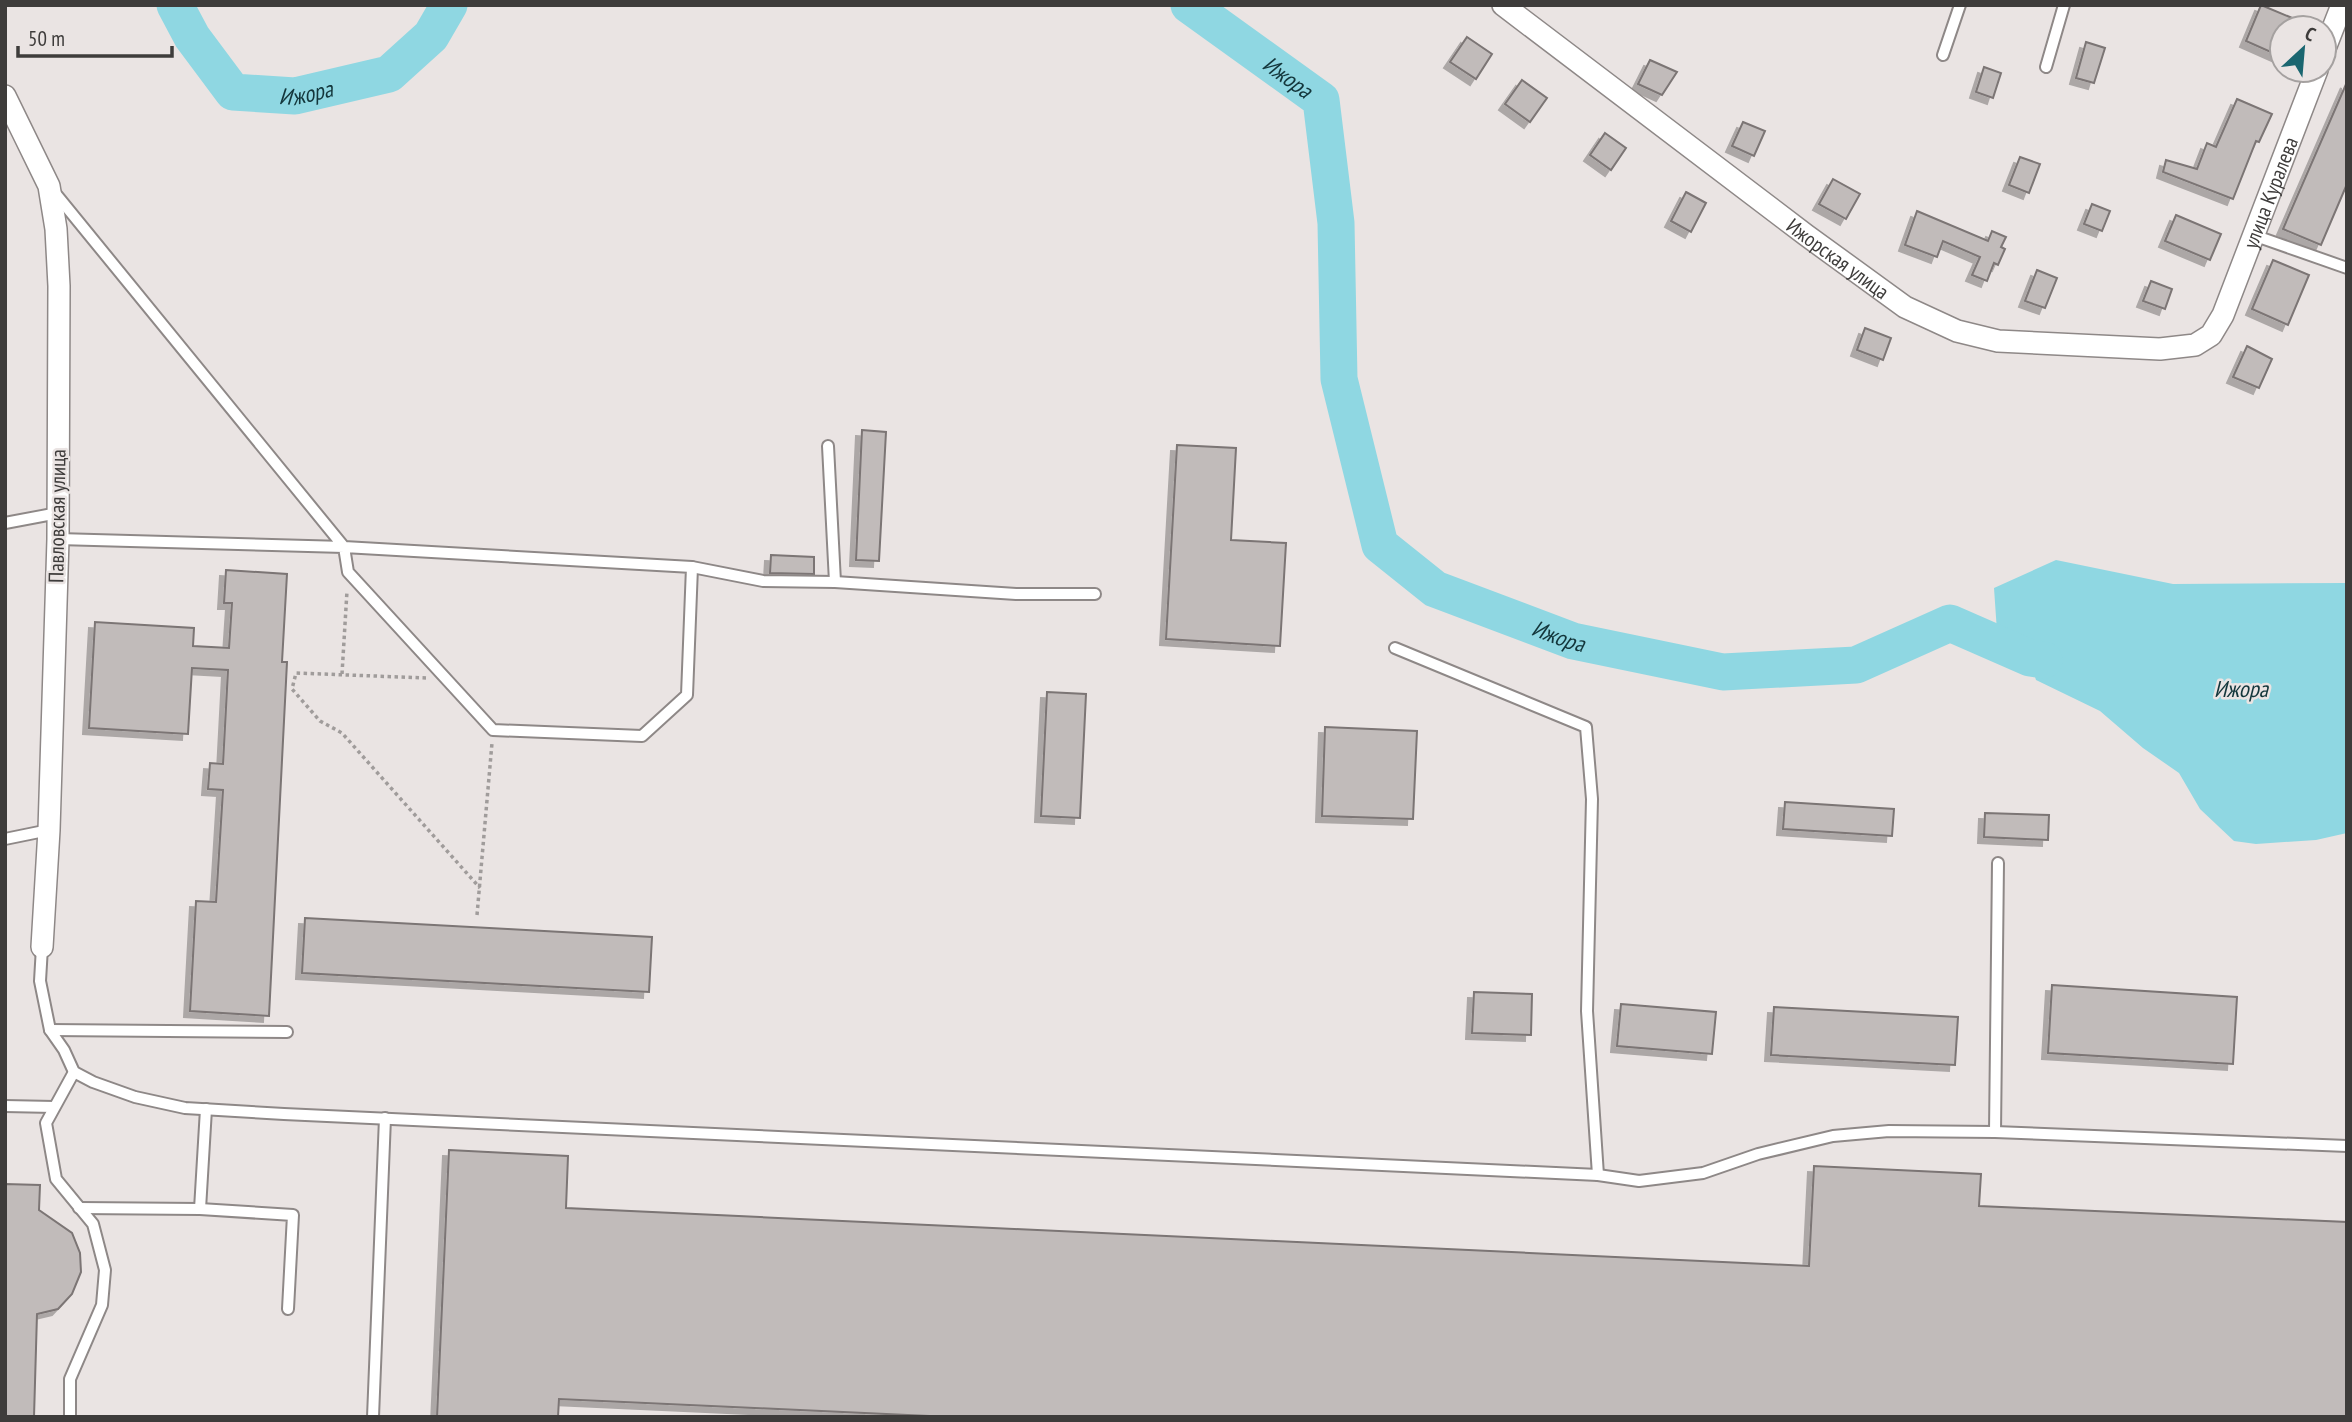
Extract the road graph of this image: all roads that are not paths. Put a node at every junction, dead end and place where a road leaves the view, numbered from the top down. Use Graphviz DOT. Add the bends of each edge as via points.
graph roads {
  1 [pos="1503,5"];
  2 [pos="1959,5"];
  3 [pos="2064,5"];
  4 [pos="1942,55"];
  5 [pos="2046,67"];
  6 [pos="2312,84"];
  7 [pos="5,96"];
  8 [pos="49,186"];
  9 [pos="2253,235"];
  10 [pos="2347,268"];
  11 [pos="2223,315"];
  12 [pos="828,446"];
  13 [pos="58,513"];
  14 [pos="5,523"];
  15 [pos="58,539"];
  16 [pos="344,547"];
  17 [pos="692,568"];
  18 [pos="835,582"];
  19 [pos="1095,594"];
  20 [pos="1395,648"];
  21 [pos="49,830"];
  22 [pos="5,839"];
  23 [pos="1998,863"];
  24 [pos="42,947"];
  25 [pos="50,1030"];
  26 [pos="287,1032"];
  27 [pos="74,1072"];
  28 [pos="5,1106"];
  29 [pos="54,1107"];
  30 [pos="206,1109"];
  31 [pos="385,1118"];
  32 [pos="1994,1132"];
  33 [pos="2347,1146"];
  34 [pos="1598,1175"];
  35 [pos="79,1208"];
  36 [pos="200,1209"];
  37 [pos="288,1309"];
  38 [pos="70,1417"];
  39 [pos="373,1417"];
  1 -- 11 [label="street, Ижорская улица" via="1905,307 1957,331 1998,341 2160,349 2194,345 2211,335"];
  2 -- 4 [label="lane"];
  3 -- 5 [label="lane"];
  6 -- 9 [label="street, улица Куралева"];
  7 -- 8 [label="street, Павловская улица"];
  8 -- 13 [label="street, Павловская улица" via="59,286"];
  8 -- 16 [label="lane"];
  9 -- 10 [label="lane"];
  9 -- 11 [label="street, улица Куралева"];
  12 -- 18 [label="lane"];
  13 -- 14 [label="lane"];
  13 -- 15 [label="street, Павловская улица"];
  15 -- 16 [label="lane"];
  15 -- 21 [label="street, Павловская улица"];
  16 -- 17 [label="lane"];
  16 -- 17 [label="lane" via="348,572 493,730 642,736 687,695"];
  17 -- 18 [label="lane" via="763,581"];
  18 -- 19 [label="lane" via="1016,594"];
  20 -- 34 [label="lane" via="1586,727 1592,799 1587,1011"];
  21 -- 22 [label="lane"];
  21 -- 24 [label="street, Павловская улица"];
  23 -- 32 [label="lane"];
  24 -- 25 [label="lane" via="40,981"];
  25 -- 26 [label="lane"];
  25 -- 27 [label="lane"];
  27 -- 29 [label="lane"];
  27 -- 30 [label="lane" via="135,1097"];
  28 -- 29 [label="lane"];
  29 -- 35 [label="lane" via="46,1123 57,1179"];
  30 -- 31 [label="lane"];
  30 -- 36 [label="lane"];
  31 -- 34 [label="lane"];
  31 -- 39 [label="lane"];
  32 -- 33 [label="lane"];
  32 -- 34 [label="lane" via="1889,1131 1832,1136 1703,1173 1639,1181"];
  35 -- 36 [label="lane"];
  35 -- 38 [label="lane" via="93,1224 105,1270 102,1305 70,1379"];
  36 -- 37 [label="lane" via="293,1215"];
}
